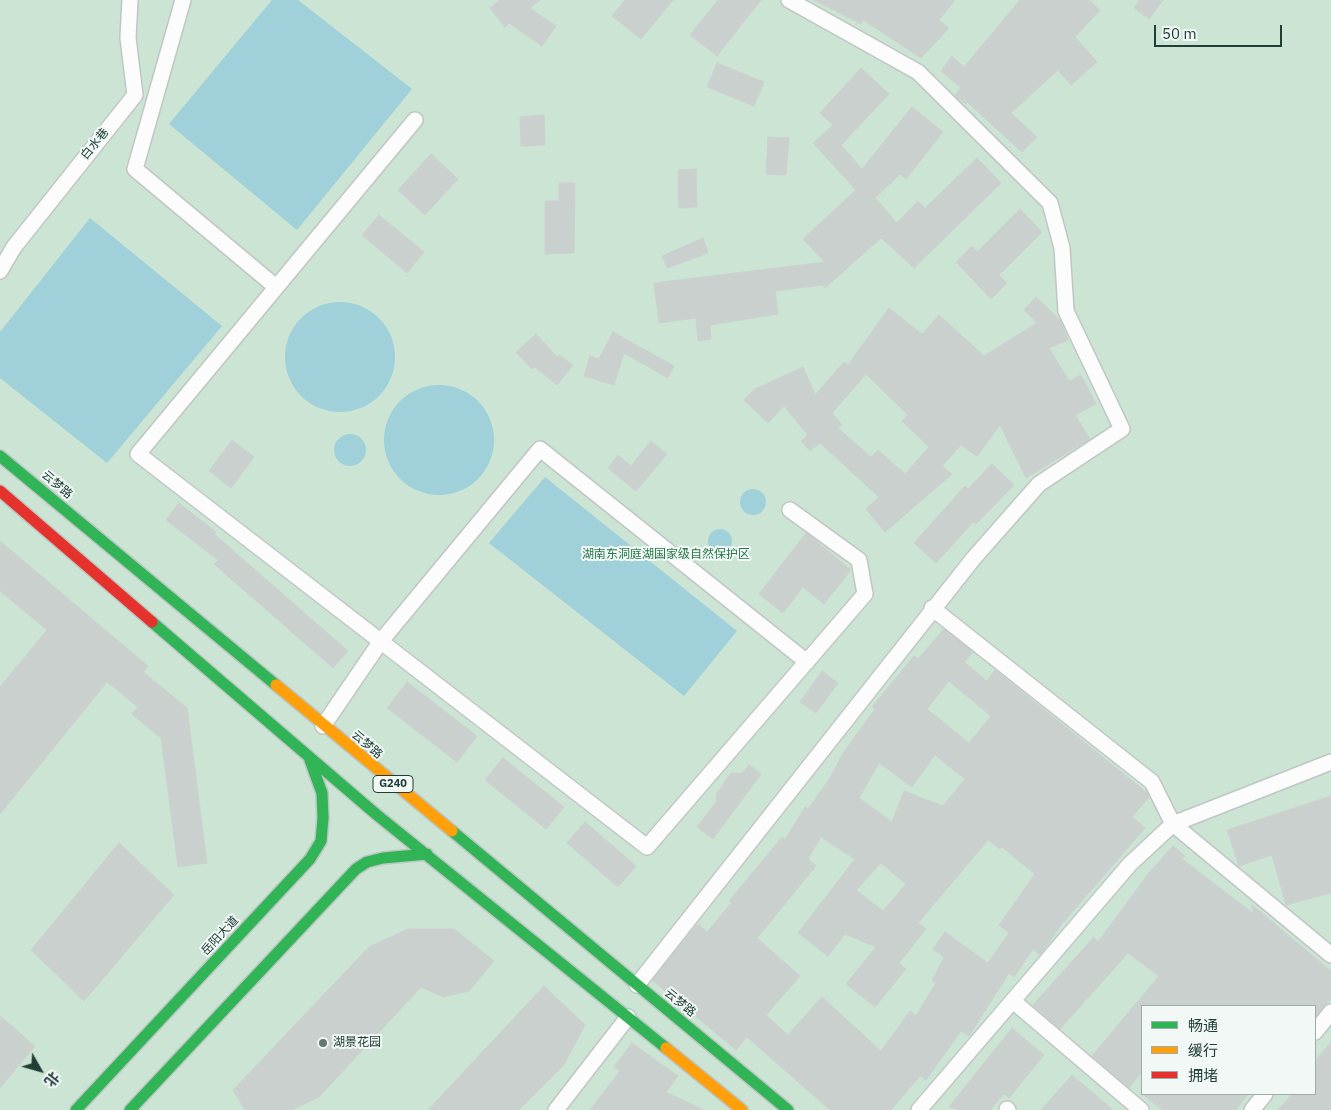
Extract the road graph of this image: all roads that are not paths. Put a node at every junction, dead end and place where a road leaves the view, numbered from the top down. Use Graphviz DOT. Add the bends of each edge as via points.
graph roads {
  1 [pos="130,0"];
  2 [pos="183,0"];
  3 [pos="789,0"];
  4 [pos="415,120"];
  5 [pos="0,271"];
  6 [pos="276,287"];
  7 [pos="0,456"];
  8 [pos="0,491"];
  9 [pos="790,510"];
  10 [pos="932,608"];
  11 [pos="381,641"];
  12 [pos="807,662"];
  13 [pos="323,726"];
  14 [pos="308,757"];
  15 [pos="1331,762"];
  16 [pos="1174,824"];
  17 [pos="427,854"];
  18 [pos="1331,955"];
  19 [pos="637,985"];
  20 [pos="1013,1001"];
  21 [pos="1331,1012"];
  22 [pos="628,1016"];
  23 [pos="1316,1031"];
  24 [pos="1264,1095"];
  25 [pos="76,1110"];
  26 [pos="130,1110"];
  27 [pos="556,1110"];
  28 [pos="742,1110"];
  29 [pos="788,1110"];
  30 [pos="919,1110"];
  31 [pos="1141,1110"];
  32 [pos="1252,1110"];
  1 -- 5 [label="street, 白水巷" via="128,38 135,95 14,247"];
  2 -- 6 [label="street" via="135,169"];
  3 -- 10 [label="street" via="918,72 1050,203 1062,248 1066,311 1122,429 1039,484"];
  4 -- 6 [label="street"];
  6 -- 11 [label="street" via="138,454"];
  7 -- 13 [label="main road, 云梦路 / G240"];
  8 -- 14 [label="main road, G240"];
  9 -- 12 [label="street" via="859,560 866,594"];
  10 -- 16 [label="street" via="1152,782"];
  10 -- 19 [label="street"];
  11 -- 12 [label="street" via="647,848"];
  11 -- 12 [label="street" via="540,449"];
  11 -- 13 [label="street"];
  13 -- 19 [label="main road, 云梦路 / G240"];
  14 -- 17 [label="main road, G240"];
  14 -- 25 [label="main road, 岳阳大道" via="322,793 324,818 321,841 310,859"];
  15 -- 16 [label="street"];
  16 -- 18 [label="street"];
  16 -- 20 [label="street" via="1130,864"];
  17 -- 22 [label="main road, G240"];
  17 -- 26 [label="main road" via="383,858 356,869"];
  19 -- 29 [label="main road, 云梦路 / G240"];
  20 -- 30 [label="street"];
  20 -- 31 [label="street"];
  21 -- 23 [label="street"];
  22 -- 27 [label="street"];
  22 -- 28 [label="main road, G240"];
  24 -- 32 [label="street"];
}
